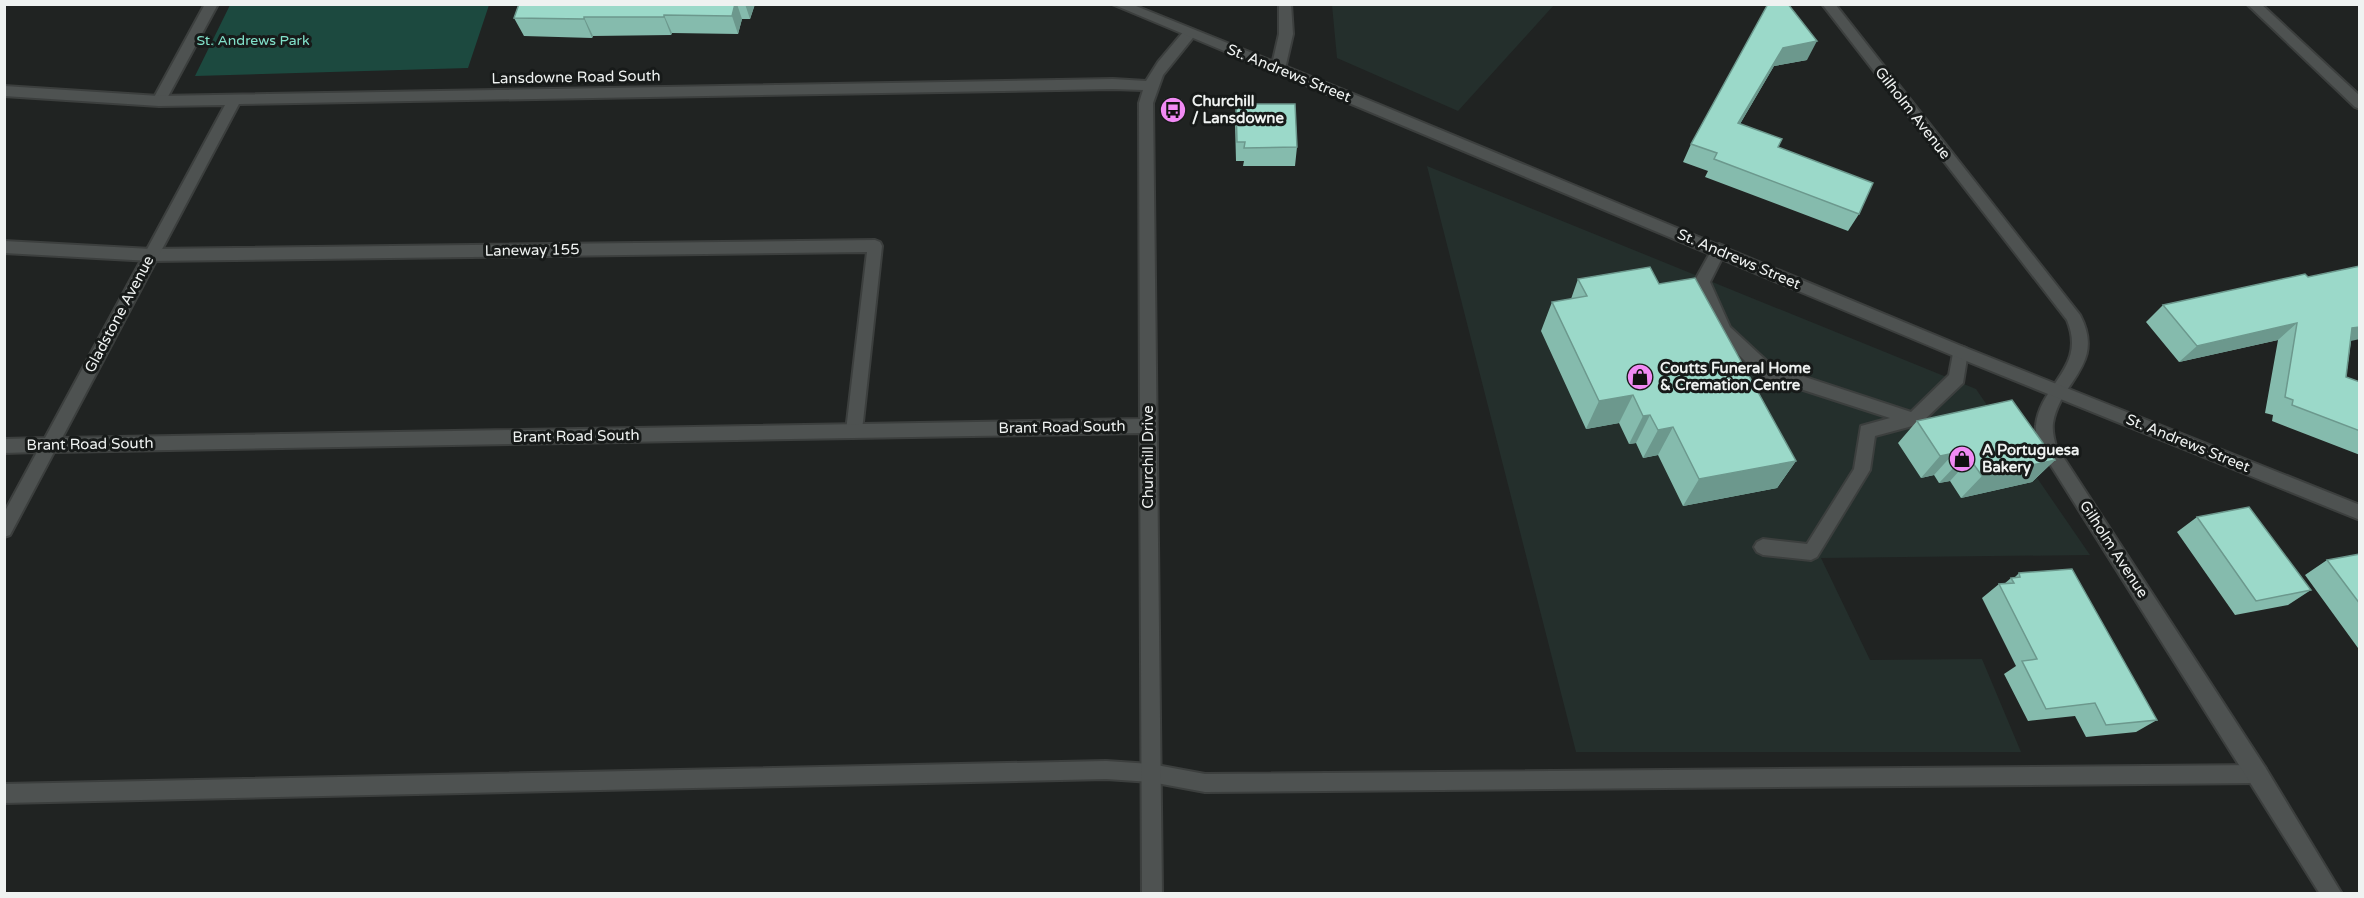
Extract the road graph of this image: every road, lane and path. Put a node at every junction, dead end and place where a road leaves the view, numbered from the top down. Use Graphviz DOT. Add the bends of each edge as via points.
graph roads {
  1 [pos="212,4"];
  2 [pos="1118,4"];
  3 [pos="1285,4"];
  4 [pos="1828,4"];
  5 [pos="2253,4"];
  6 [pos="1189,34"];
  7 [pos="1278,69"];
  8 [pos="1149,86"];
  9 [pos="4,91"];
  10 [pos="235,99"];
  11 [pos="159,101"];
  12 [pos="2360,104"];
  13 [pos="4,247"];
  14 [pos="1719,250"];
  15 [pos="151,255"];
  16 [pos="1960,352"];
  17 [pos="2060,392"];
  18 [pos="1914,419"];
  19 [pos="1147,426"];
  20 [pos="854,431"];
  21 [pos="50,445"];
  22 [pos="4,446"];
  23 [pos="2360,513"];
  24 [pos="4,530"];
  25 [pos="1763,547"];
  26 [pos="1151,773"];
  27 [pos="2258,774"];
  28 [pos="4,794"];
  29 [pos="1152,894"];
  30 [pos="2332,894"];
  1 -- 11 [label="street"];
  2 -- 6 [label="street, St. Andrews Street"];
  3 -- 7 [label="street" via="1286,34"];
  4 -- 17 [label="street, Gilholm Avenue" via="2076,323 2081,349 2077,365"];
  5 -- 12 [label="street"];
  6 -- 7 [label="street, St. Andrews Street"];
  6 -- 8 [label="street, Churchill Drive"];
  7 -- 14 [label="street, St. Andrews Street"];
  8 -- 10 [label="street, Lansdowne Road South"];
  8 -- 19 [label="street, Churchill Drive"];
  9 -- 11 [label="street, Lansdowne Road South"];
  10 -- 11 [label="street, Lansdowne Road South"];
  10 -- 15 [label="street, Gladstone Avenue"];
  13 -- 15 [label="street, Laneway 155"];
  14 -- 16 [label="street, St. Andrews Street"];
  14 -- 18 [label="street" via="1702,282 1708,299 1724,331 1766,371"];
  15 -- 20 [label="street, Laneway 155" via="875,246"];
  15 -- 21 [label="street, Gladstone Avenue"];
  16 -- 17 [label="street, St. Andrews Street"];
  16 -- 18 [label="street" via="1957,378"];
  17 -- 23 [label="street, St. Andrews Street"];
  17 -- 27 [label="street, Gilholm Avenue" via="2045,420 2048,448"];
  18 -- 25 [label="street" via="1867,430 1862,470 1811,552"];
  19 -- 20 [label="street, Brant Road South"];
  19 -- 26 [label="street, Churchill Drive"];
  20 -- 21 [label="street, Brant Road South"];
  21 -- 22 [label="street, Brant Road South"];
  21 -- 24 [label="street, Gladstone Avenue"];
  26 -- 27 [label="street" via="1205,783"];
  26 -- 28 [label="street" via="1106,770"];
  26 -- 29 [label="street, Churchill Drive"];
  27 -- 30 [label="street, Gilholm Avenue"];
}
